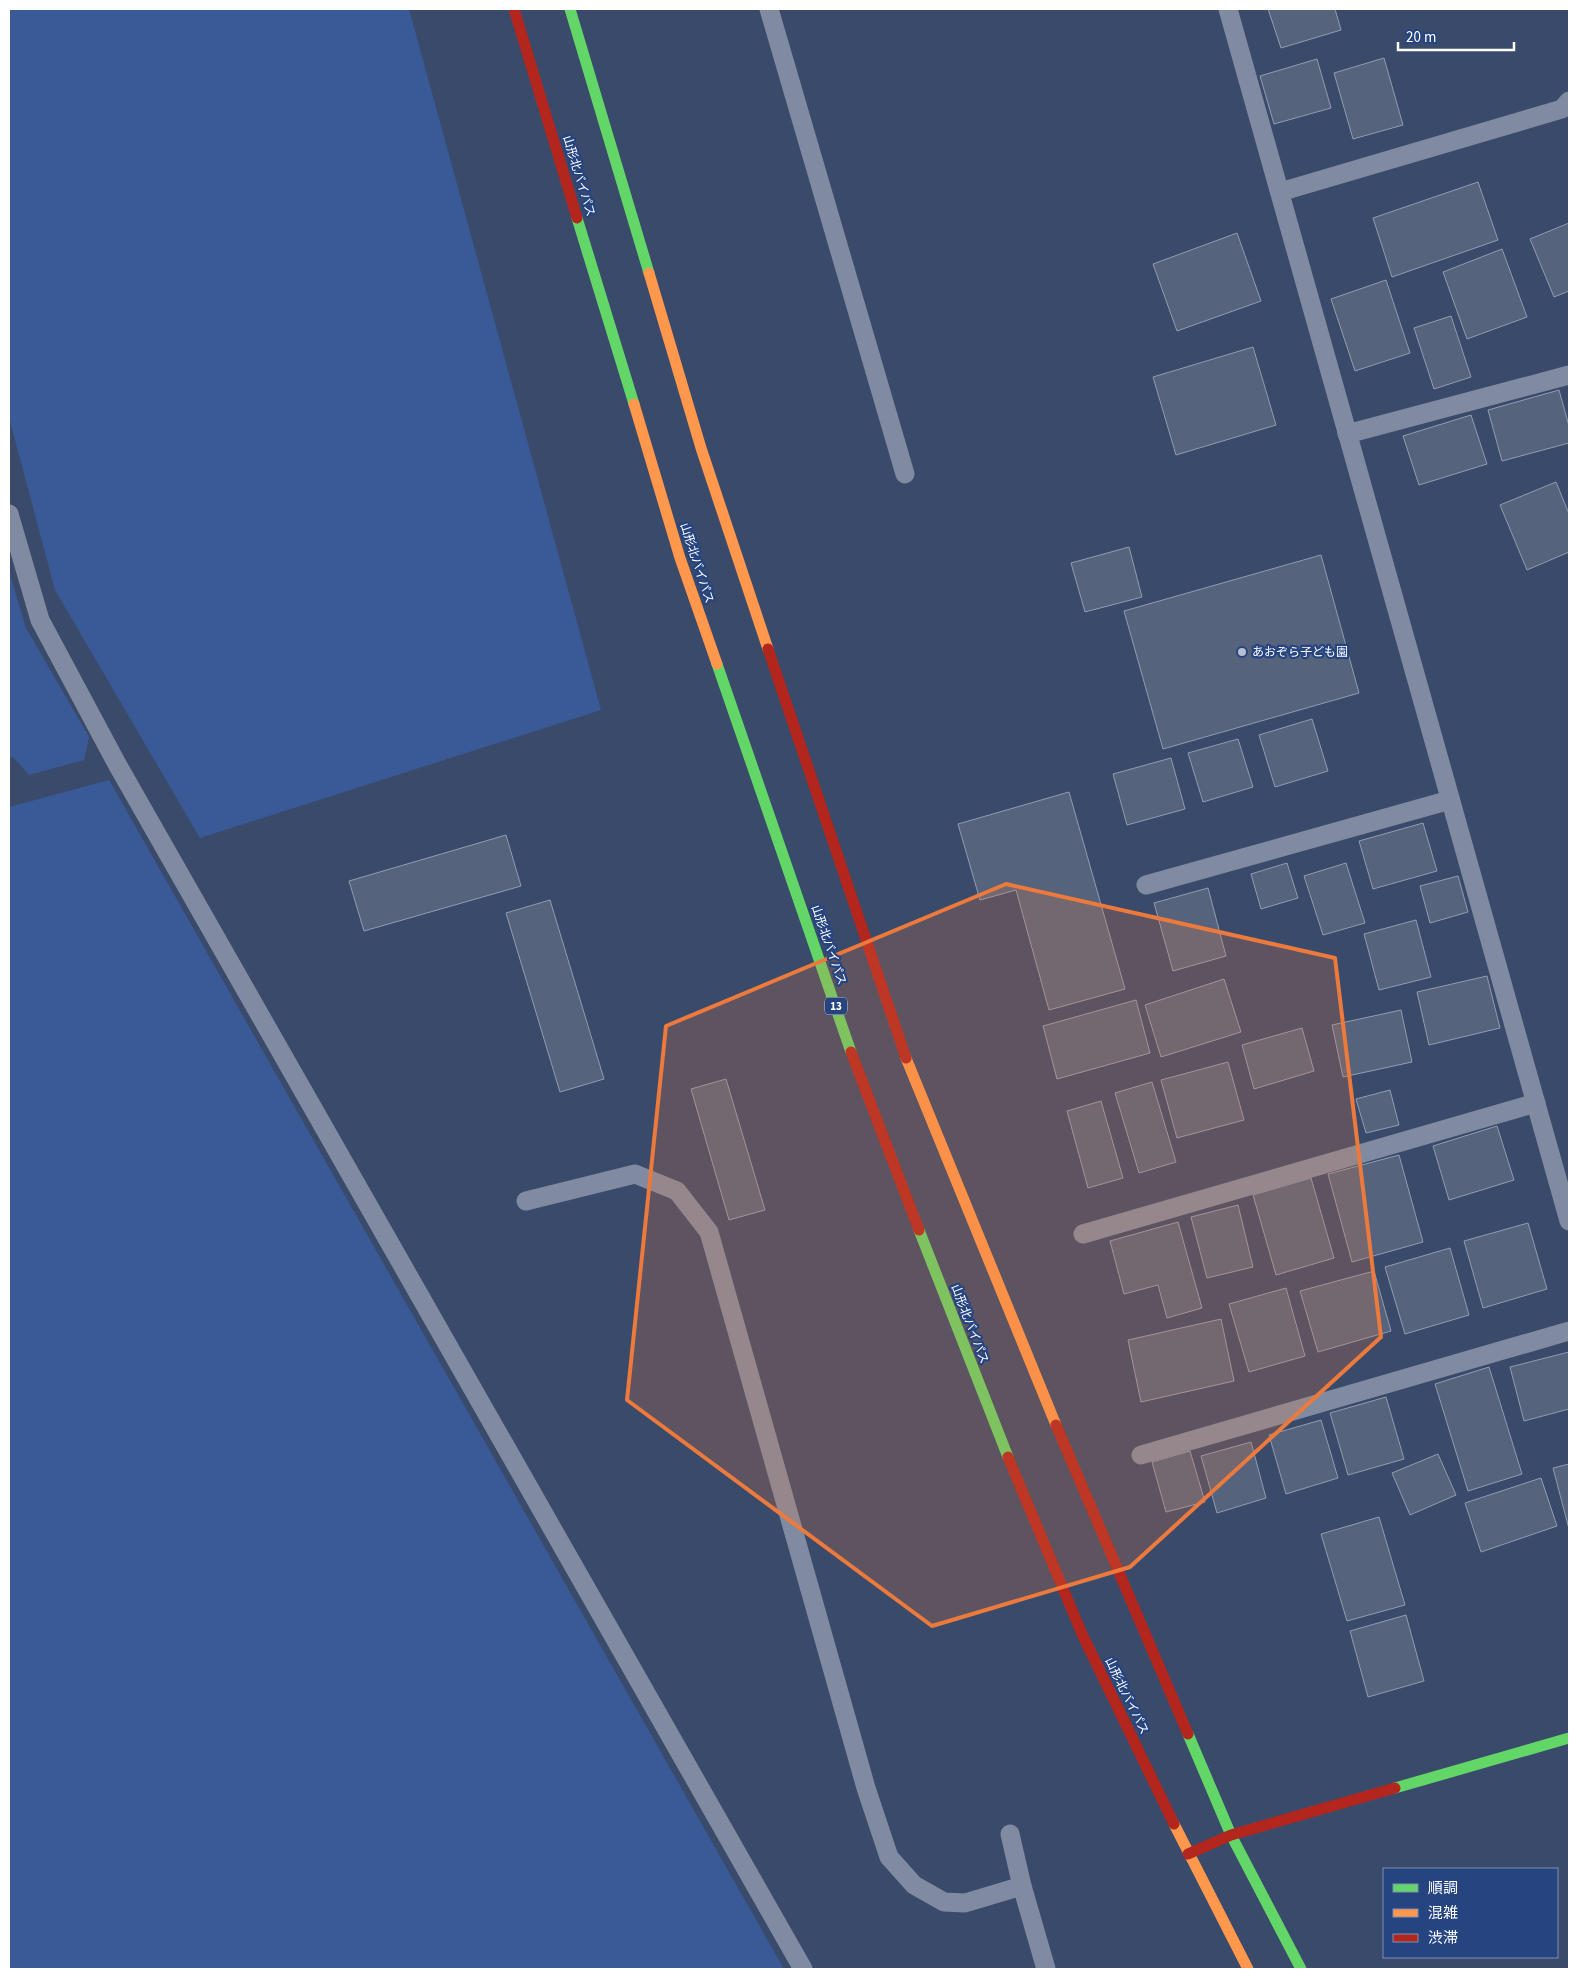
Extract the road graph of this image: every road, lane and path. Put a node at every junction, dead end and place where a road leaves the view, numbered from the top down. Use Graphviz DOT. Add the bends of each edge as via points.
graph roads {
  1 [pos="514,9"];
  2 [pos="570,9"];
  3 [pos="769,9"];
  4 [pos="1228,9"];
  5 [pos="1569,101"];
  6 [pos="1280,192"];
  7 [pos="1569,375"];
  8 [pos="1347,434"];
  9 [pos="905,474"];
  10 [pos="9,514"];
  11 [pos="1450,800"];
  12 [pos="1146,885"];
  13 [pos="1536,1103"];
  14 [pos="526,1201"];
  15 [pos="1569,1221"];
  16 [pos="1083,1234"];
  17 [pos="1569,1332"];
  18 [pos="1141,1455"];
  19 [pos="1569,1738"];
  20 [pos="1010,1834"];
  21 [pos="1231,1835"];
  22 [pos="1188,1854"];
  23 [pos="1022,1886"];
  24 [pos="803,1969"];
  25 [pos="1046,1969"];
  26 [pos="1248,1969"];
  27 [pos="1302,1969"];
  1 -- 22 [label="main road, 山形北バイパス / 13" via="680,558 867,1096 995,1426 1082,1634"];
  2 -- 21 [label="main road" via="701,448 902,1048 1064,1445"];
  3 -- 9 [label="lane"];
  4 -- 6 [label="lane"];
  5 -- 6 [label="lane" via="1562,109"];
  6 -- 8 [label="lane"];
  7 -- 8 [label="lane"];
  8 -- 11 [label="lane"];
  10 -- 24 [label="lane" via="40,620 117,764"];
  11 -- 12 [label="lane"];
  11 -- 13 [label="lane"];
  13 -- 15 [label="lane"];
  13 -- 16 [label="lane"];
  14 -- 23 [label="lane" via="635,1174 677,1191 709,1232 863,1778 889,1857 914,1885 944,1902 965,1903"];
  17 -- 18 [label="lane"];
  19 -- 21 [label="main road"];
  20 -- 23 [label="lane"];
  21 -- 22 [label="main road"];
  21 -- 27 [label="main road"];
  22 -- 26 [label="main road, 山形北バイパス / 13"];
  23 -- 25 [label="lane"];
}
